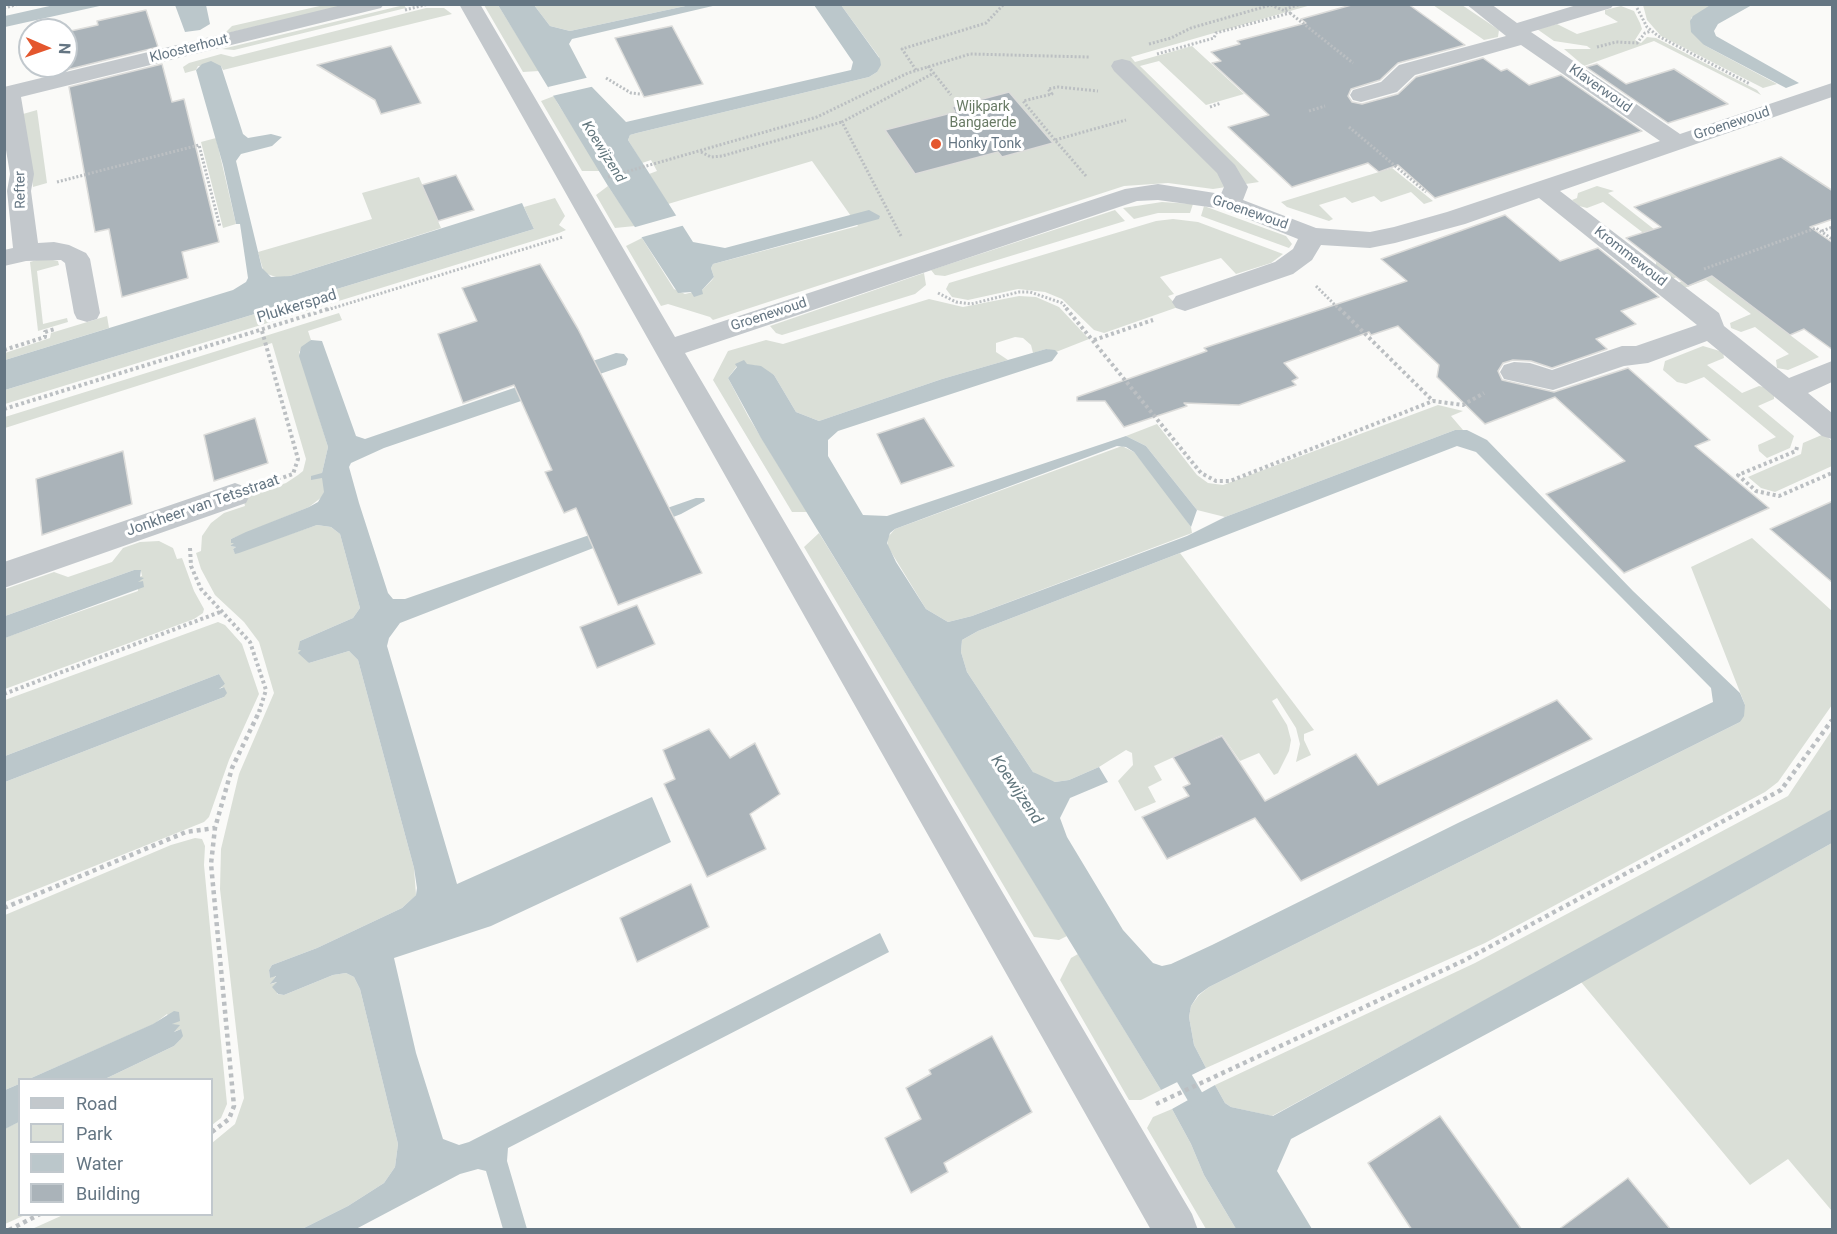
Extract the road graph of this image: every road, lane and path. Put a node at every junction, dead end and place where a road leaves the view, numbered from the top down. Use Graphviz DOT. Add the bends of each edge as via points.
graph roads {
  1 [pos="19,4"];
  2 [pos="374,4"];
  3 [pos="469,4"];
  4 [pos="1004,4"];
  5 [pos="1301,4"];
  6 [pos="1476,4"];
  7 [pos="1604,4"];
  8 [pos="1635,4"];
  9 [pos="1272,5"];
  10 [pos="4,8"];
  11 [pos="1284,9"];
  12 [pos="1290,13"];
  13 [pos="1651,32"];
  14 [pos="1517,34"];
  15 [pos="1140,46"];
  16 [pos="1545,51"];
  17 [pos="1151,55"];
  18 [pos="1098,57"];
  19 [pos="928,66"];
  20 [pos="1122,66"];
  21 [pos="916,70"];
  22 [pos="934,74"];
  23 [pos="606,78"];
  24 [pos="1384,88"];
  25 [pos="1833,90"];
  26 [pos="1100,91"];
  27 [pos="7,93"];
  28 [pos="640,94"];
  29 [pos="951,95"];
  30 [pos="1362,95"];
  31 [pos="1791,104"];
  32 [pos="1325,106"];
  33 [pos="1309,111"];
  34 [pos="1120,113"];
  35 [pos="1333,113"];
  36 [pos="1342,121"];
  37 [pos="842,122"];
  38 [pos="1055,140"];
  39 [pos="1677,142"];
  40 [pos="701,151"];
  41 [pos="1086,177"];
  42 [pos="605,178"];
  43 [pos="1541,188"];
  44 [pos="19,191"];
  45 [pos="1229,203"];
  46 [pos="1456,218"];
  47 [pos="596,226"];
  48 [pos="220,227"];
  49 [pos="1833,227"];
  50 [pos="1822,231"];
  51 [pos="1313,236"];
  52 [pos="1833,238"];
  53 [pos="15,256"];
  54 [pos="1292,262"];
  55 [pos="923,264"];
  56 [pos="1664,284"];
  57 [pos="936,292"];
  58 [pos="1185,303"];
  59 [pos="87,313"];
  60 [pos="1711,330"];
  61 [pos="262,331"];
  62 [pos="1094,340"];
  63 [pos="668,349"];
  64 [pos="4,350"];
  65 [pos="1833,371"];
  66 [pos="1514,372"];
  67 [pos="1786,391"];
  68 [pos="1433,400"];
  69 [pos="4,409"];
  70 [pos="1831,427"];
  71 [pos="1833,473"];
  72 [pos="235,495"];
  73 [pos="187,512"];
  74 [pos="4,575"];
  75 [pos="220,612"];
  76 [pos="4,694"];
  77 [pos="1833,720"];
  78 [pos="215,828"];
  79 [pos="4,908"];
  80 [pos="1144,1110"];
  81 [pos="213,1131"];
  82 [pos="38,1216"];
  83 [pos="9,1230"];
  84 [pos="1176,1230"];
  1 -- 10 [label="path"];
  2 -- 27 [label="street, Kloosterhout"];
  3 -- 47 [label="street"];
  4 -- 21 [label="path" via="986,23 902,49"];
  5 -- 11 [label="path"];
  6 -- 14 [label="street, Klaverwoud"];
  7 -- 14 [label="street"];
  8 -- 13 [label="path"];
  9 -- 11 [label="path"];
  9 -- 15 [label="path"];
  11 -- 12 [label="path"];
  12 -- 17 [label="path"];
  12 -- 24 [label="path"];
  13 -- 16 [label="path" via="1637,42 1592,48 1563,45"];
  13 -- 31 [label="path"];
  14 -- 16 [label="street, Klaverwoud"];
  14 -- 24 [label="street" via="1407,70"];
  16 -- 39 [label="street, Klaverwoud"];
  18 -- 19 [label="path" via="970,54"];
  19 -- 21 [label="path"];
  19 -- 22 [label="path"];
  20 -- 45 [label="street" via="1227,170 1236,187"];
  21 -- 40 [label="path" via="817,117"];
  22 -- 29 [label="path"];
  22 -- 37 [label="path"];
  23 -- 28 [label="path"];
  24 -- 30 [label="street"];
  25 -- 31 [label="street, Groenewoud"];
  26 -- 38 [label="path" via="1058,87 1048,90 1052,94 1023,102"];
  27 -- 44 [label="street, Refter" via="22,174"];
  30 -- 32 [label="path"];
  31 -- 39 [label="street, Groenewoud"];
  32 -- 33 [label="path"];
  32 -- 35 [label="path"];
  34 -- 38 [label="path" via="1126,120"];
  36 -- 46 [label="path"];
  37 -- 40 [label="path" via="722,156 711,157"];
  37 -- 55 [label="path" via="895,227"];
  38 -- 41 [label="path"];
  39 -- 43 [label="street, Groenewoud"];
  40 -- 42 [label="path"];
  43 -- 46 [label="street, Groenewoud"];
  43 -- 56 [label="street, Krommewoud"];
  44 -- 48 [label="path" via="199,145"];
  44 -- 53 [label="street, Refter"];
  45 -- 51 [label="street, Groenewoud"];
  45 -- 55 [label="street, Groenewoud" via="1158,192 1134,194"];
  46 -- 51 [label="street, Groenewoud" via="1370,240"];
  47 -- 61 [label="path, Plukkerspad"];
  47 -- 63 [label="street"];
  49 -- 50 [label="path"];
  50 -- 52 [label="path"];
  50 -- 56 [label="path" via="1816,228"];
  51 -- 54 [label="street" via="1303,254"];
  53 -- 59 [label="street, Refter" via="54,250 69,253 77,260"];
  54 -- 58 [label="street"];
  54 -- 68 [label="path"];
  55 -- 63 [label="street, Groenewoud"];
  56 -- 60 [label="street, Krommewoud" via="1709,319"];
  57 -- 62 [label="path" via="963,303 1020,292 1041,294 1062,303"];
  58 -- 62 [label="path" via="1180,311"];
  59 -- 64 [label="path" via="88,319"];
  60 -- 66 [label="street" via="1553,380"];
  60 -- 67 [label="street, Krommewoud"];
  61 -- 69 [label="path, Plukkerspad"];
  61 -- 72 [label="path, Jonkheer van Tetsstraat" via="298,466 293,474"];
  62 -- 68 [label="path" via="1201,473 1216,481 1230,481"];
  63 -- 84 [label="street"];
  65 -- 67 [label="street"];
  66 -- 68 [label="path" via="1463,405"];
  67 -- 70 [label="street, Krommewoud"];
  70 -- 71 [label="path" via="1799,439 1796,451 1738,475 1756,491 1779,496"];
  72 -- 73 [label="street, Jonkheer van Tetsstraat"];
  73 -- 74 [label="street, Jonkheer van Tetsstraat"];
  73 -- 75 [label="path" via="191,566 201,589"];
  75 -- 76 [label="path"];
  75 -- 78 [label="path" via="250,642 266,690 232,768"];
  77 -- 80 [label="path" via="1781,790 1463,961"];
  78 -- 79 [label="path" via="186,832"];
  78 -- 81 [label="path" via="211,864 234,1106 229,1119"];
  82 -- 83 [label="path"];
}
